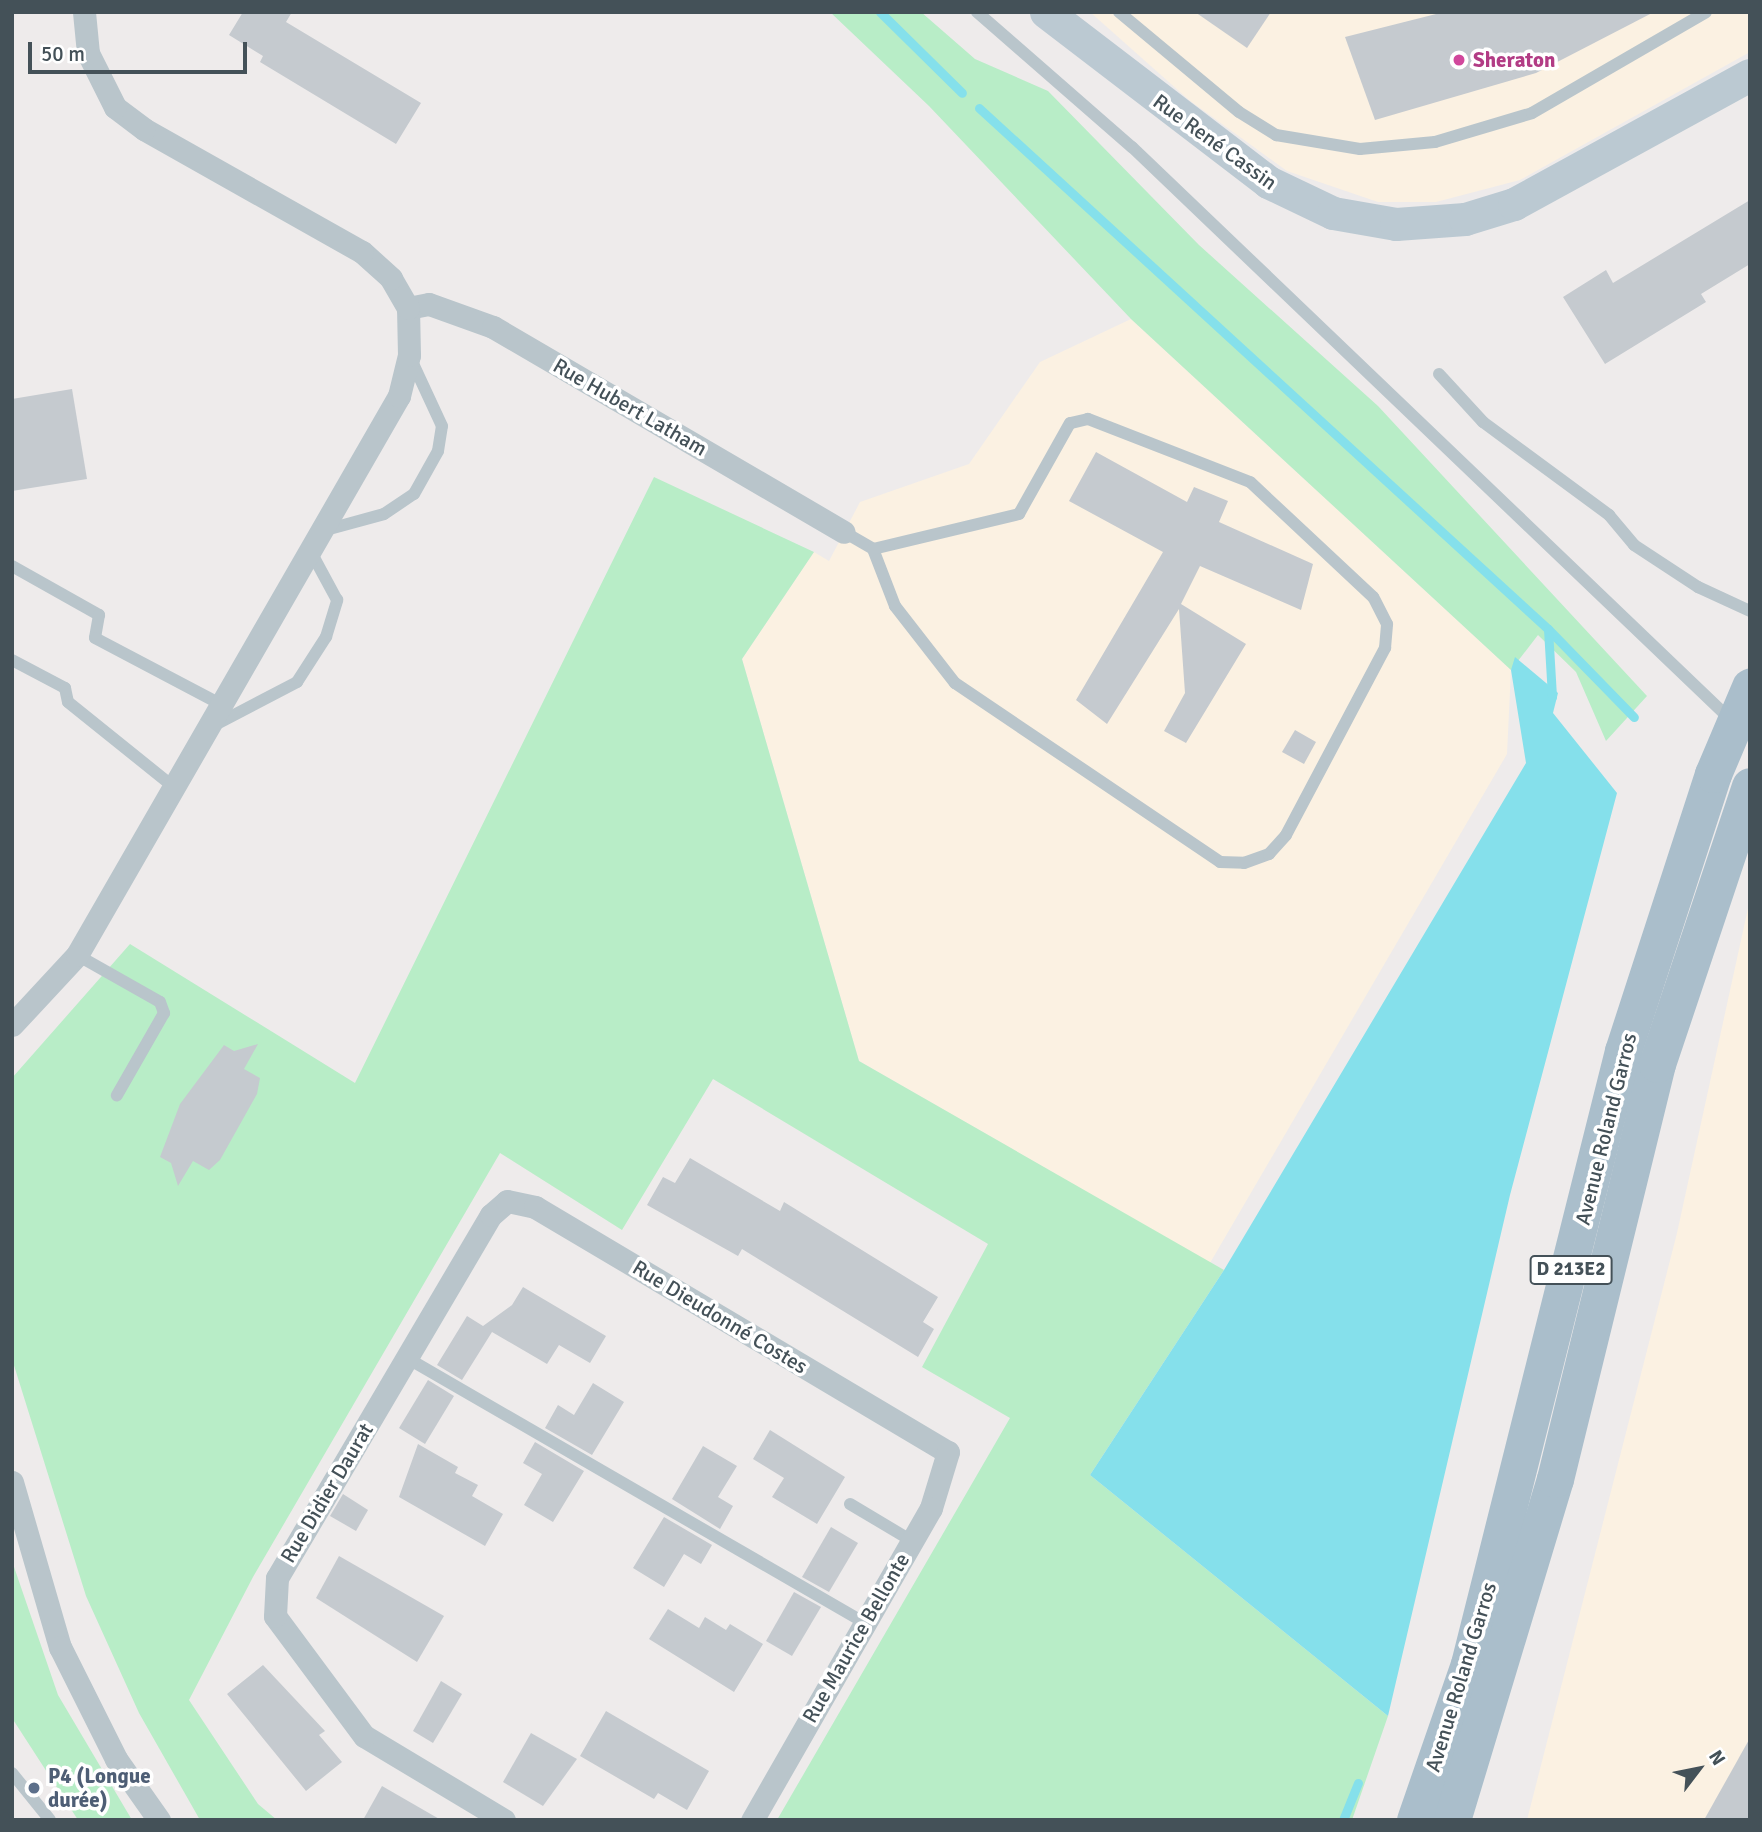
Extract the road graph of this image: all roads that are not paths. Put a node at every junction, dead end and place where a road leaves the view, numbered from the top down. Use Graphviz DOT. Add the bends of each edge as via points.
graph roads {
  1 [pos="85,12"];
  2 [pos="977,12"];
  3 [pos="1046,12"];
  4 [pos="1119,12"];
  5 [pos="1706,12"];
  6 [pos="1750,75"];
  7 [pos="408,308"];
  8 [pos="409,355"];
  9 [pos="1439,374"];
  10 [pos="844,532"];
  11 [pos="316,541"];
  12 [pos="873,549"];
  13 [pos="12,566"];
  14 [pos="1750,611"];
  15 [pos="12,660"];
  16 [pos="1750,687"];
  17 [pos="222,705"];
  18 [pos="1734,723"];
  19 [pos="209,727"];
  20 [pos="1750,786"];
  21 [pos="174,788"];
  22 [pos="1683,920"];
  23 [pos="77,955"];
  24 [pos="1675,959"];
  25 [pos="12,1025"];
  26 [pos="1657,1064"];
  27 [pos="117,1095"];
  28 [pos="491,1215"];
  29 [pos="407,1358"];
  30 [pos="948,1452"];
  31 [pos="12,1482"];
  32 [pos="850,1504"];
  33 [pos="912,1541"];
  34 [pos="865,1623"];
  35 [pos="12,1773"];
  36 [pos="50,1820"];
  37 [pos="159,1820"];
  38 [pos="504,1820"];
  39 [pos="752,1820"];
  40 [pos="1415,1820"];
  41 [pos="1452,1820"];
  1 -- 7 [label="street" via="88,53 115,107 144,130 362,252 391,278"];
  2 -- 18 [label="lane" via="1132,147"];
  3 -- 6 [label="street, Rue René Cassin" via="1269,182 1333,213 1396,224 1465,219 1514,204"];
  4 -- 5 [label="lane" via="1239,113 1276,135 1360,149 1435,142 1532,113"];
  7 -- 8 [label="street"];
  7 -- 10 [label="street, Rue Hubert Latham" via="429,304 494,327"];
  8 -- 11 [label="street" via="399,396"];
  8 -- 11 [label="lane" via="442,426 439,451 414,494 384,514"];
  9 -- 14 [label="lane" via="1483,422 1609,515 1634,545 1698,587"];
  10 -- 12 [label="lane"];
  11 -- 17 [label="street"];
  11 -- 19 [label="lane" via="337,600 326,636 297,681"];
  12 -- 12 [label="lane" via="895,606 955,683 1220,862 1244,863 1269,853 1286,835 1385,648 1387,624 1373,597 1250,482 1088,419 1070,423 1018,514"];
  13 -- 17 [label="lane" via="99,615 95,638"];
  15 -- 21 [label="lane" via="65,688 68,702"];
  16 -- 18 [label="main road, Avenue Roland Garros / D 213E2"];
  17 -- 19 [label="street"];
  18 -- 22 [label="lane" via="1735,750"];
  18 -- 40 [label="main road, Avenue Roland Garros / D 213E2" via="1623,1051 1469,1664"];
  19 -- 21 [label="street"];
  20 -- 26 [label="main road, Avenue Roland Garros / D 213E2"];
  21 -- 23 [label="street"];
  23 -- 25 [label="street"];
  23 -- 27 [label="lane" via="160,1002 164,1013"];
  24 -- 26 [label="lane"];
  26 -- 41 [label="main road, Avenue Roland Garros / D 213E2" via="1555,1479"];
  28 -- 29 [label="street, Rue Didier Daurat"];
  28 -- 30 [label="street, Rue Dieudonné Costes" via="507,1202 535,1207"];
  29 -- 34 [label="lane"];
  29 -- 38 [label="street, Rue Didier Daurat" via="276,1578 275,1616 364,1736"];
  30 -- 33 [label="street, Rue Maurice Bellonte" via="944,1479"];
  31 -- 37 [label="street" via="60,1647 117,1759"];
  32 -- 33 [label="lane"];
  33 -- 34 [label="street, Rue Maurice Bellonte"];
  34 -- 39 [label="street, Rue Maurice Bellonte"];
  35 -- 36 [label="lane"];
}
